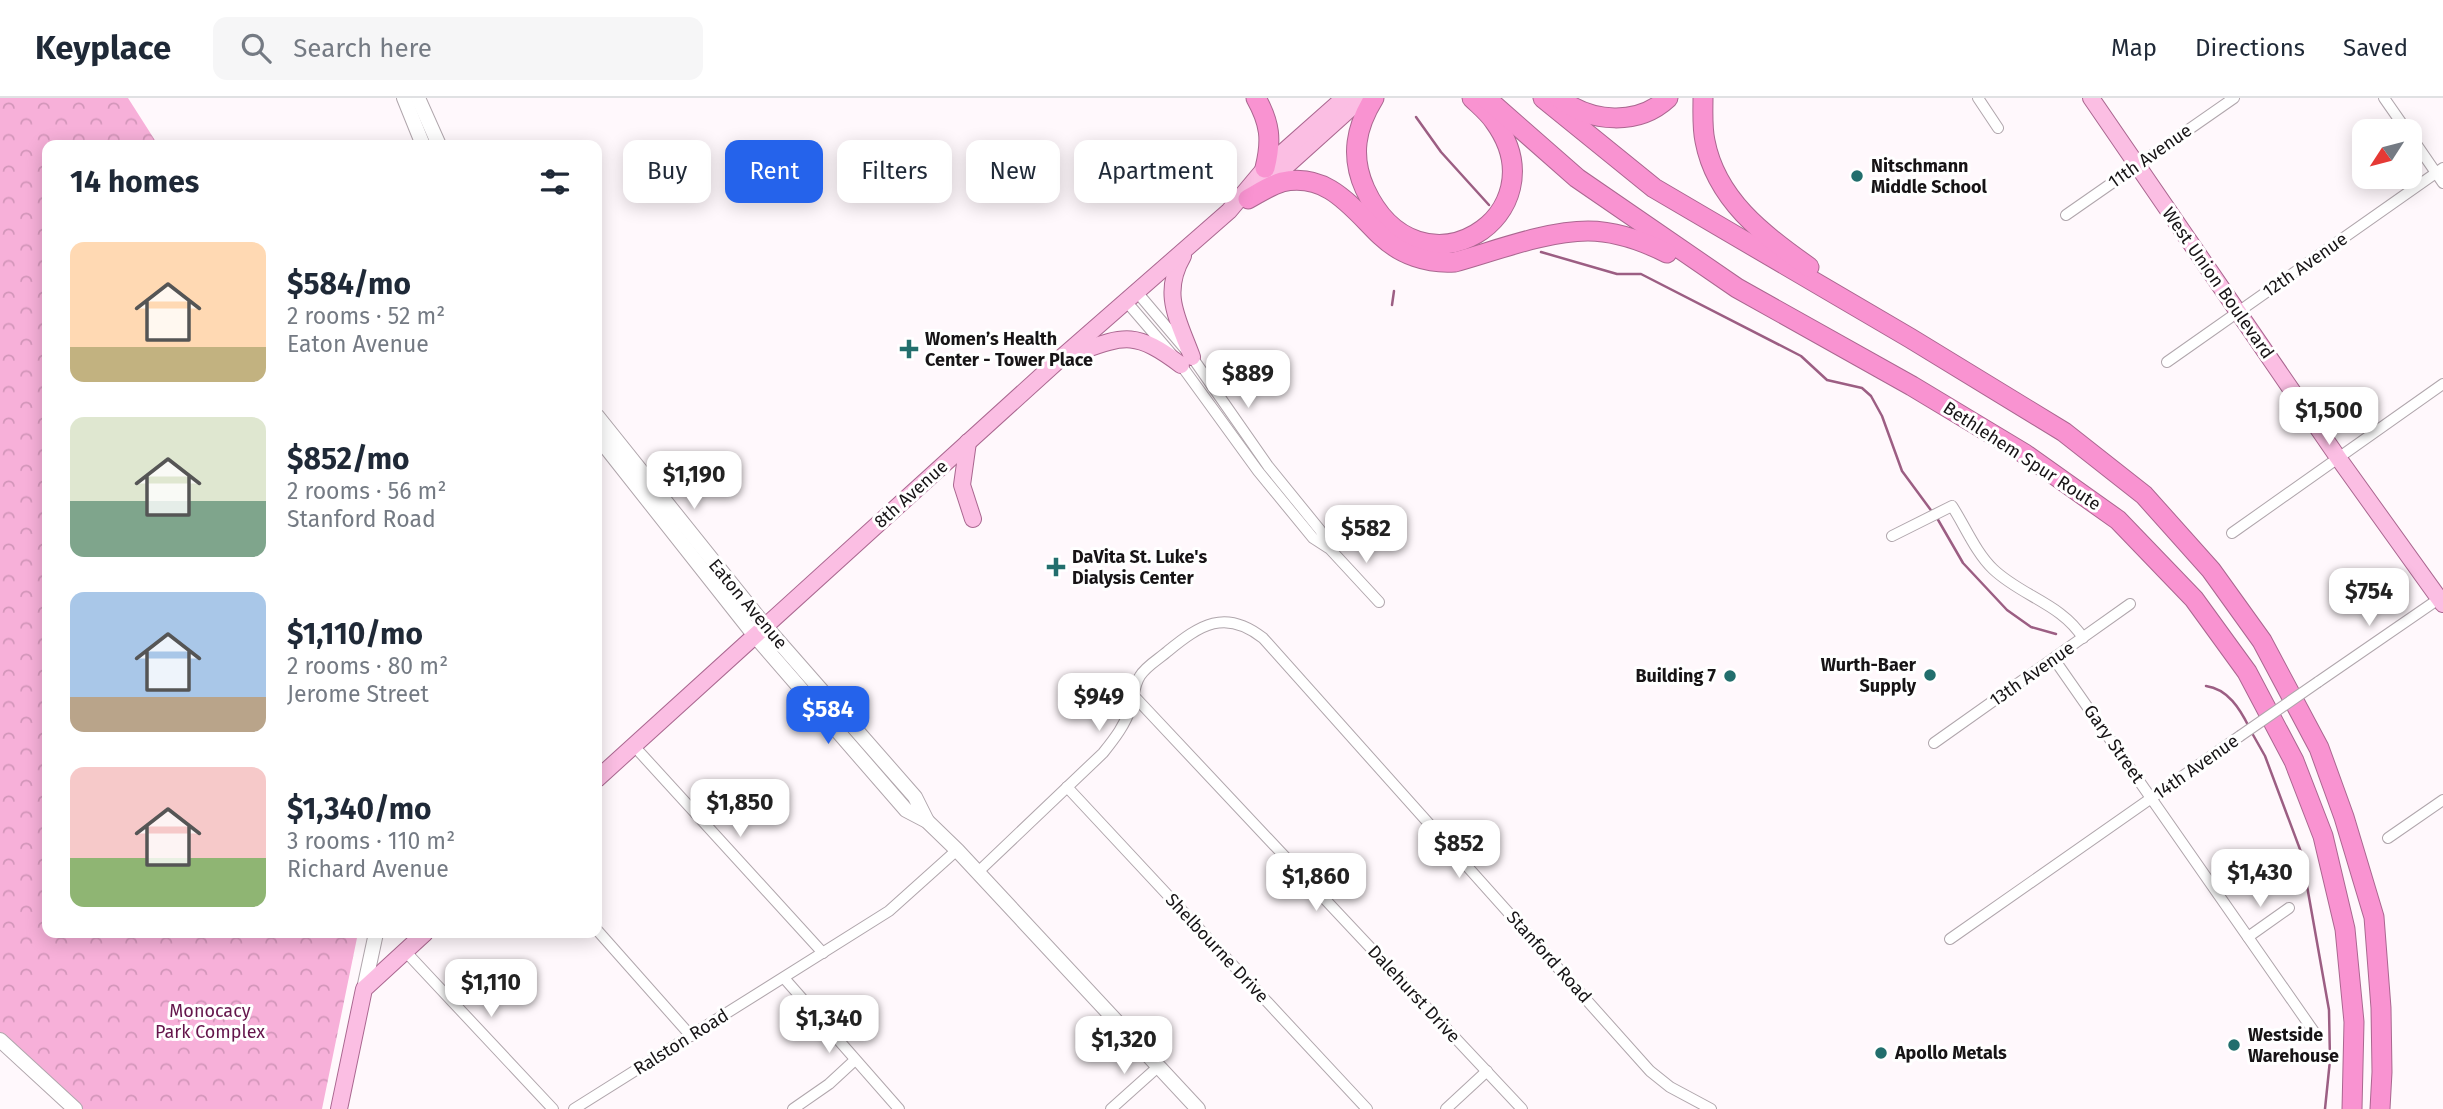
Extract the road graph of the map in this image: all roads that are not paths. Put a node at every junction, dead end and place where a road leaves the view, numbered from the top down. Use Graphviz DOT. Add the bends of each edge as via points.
graph roads {
  1 [pos="404,98"];
  2 [pos="418,98"];
  3 [pos="1256,98"];
  4 [pos="1344,98"];
  5 [pos="1362,98"];
  6 [pos="1374,98"];
  7 [pos="1472,98"];
  8 [pos="1486,98"];
  9 [pos="1543,98"];
  10 [pos="1559,98"];
  11 [pos="1668,98"];
  12 [pos="1703,98"];
  13 [pos="1978,98"];
  14 [pos="2091,98"];
  15 [pos="2234,98"];
  16 [pos="2384,98"];
  17 [pos="2398,119"];
  18 [pos="1998,128"];
  19 [pos="421,140"];
  20 [pos="437,140"];
  21 [pos="2422,150"];
  22 [pos="2137,165"];
  23 [pos="2439,170"];
  24 [pos="2443,183"];
  25 [pos="1260,185"];
  26 [pos="2066,215"];
  27 [pos="1187,247"];
  28 [pos="1737,288"];
  29 [pos="1131,295"];
  30 [pos="2239,312"];
  31 [pos="1910,338"];
  32 [pos="1061,358"];
  33 [pos="1186,361"];
  34 [pos="2167,362"];
  35 [pos="2443,384"];
  36 [pos="602,423"];
  37 [pos="602,442"];
  38 [pos="968,442"];
  39 [pos="2339,459"];
  40 [pos="973,519"];
  41 [pos="2232,533"];
  42 [pos="1892,536"];
  43 [pos="2442,600"];
  44 [pos="1379,602"];
  45 [pos="2130,604"];
  46 [pos="761,631"];
  47 [pos="2083,638"];
  48 [pos="2054,659"];
  49 [pos="1133,695"];
  50 [pos="1934,743"];
  51 [pos="634,746"];
  52 [pos="602,775"];
  53 [pos="1067,788"];
  54 [pos="2152,799"];
  55 [pos="2443,800"];
  56 [pos="2388,838"];
  57 [pos="957,850"];
  58 [pos="978,872"];
  59 [pos="2289,908"];
  60 [pos="602,936"];
  61 [pos="2248,937"];
  62 [pos="375,938"];
  63 [pos="419,938"];
  64 [pos="1950,939"];
  65 [pos="405,951"];
  66 [pos="823,953"];
  67 [pos="784,978"];
  68 [pos="365,989"];
  69 [pos="691,1036"];
  70 [pos="2317,1036"];
  71 [pos="0,1040"];
  72 [pos="855,1060"];
  73 [pos="1158,1066"];
  74 [pos="1487,1071"];
  75 [pos="75,1109"];
  76 [pos="339,1109"];
  77 [pos="553,1109"];
  78 [pos="574,1109"];
  79 [pos="793,1109"];
  80 [pos="899,1109"];
  81 [pos="1111,1109"];
  82 [pos="1198,1109"];
  83 [pos="1367,1109"];
  84 [pos="1446,1109"];
  85 [pos="1522,1109"];
  86 [pos="1711,1109"];
  87 [pos="2352,1109"];
  88 [pos="2380,1109"];
  1 -- 19 [label="street"];
  2 -- 20 [label="street"];
  3 -- 25 [label="highway" via="1270,133"];
  4 -- 25 [label="main road, 8th Avenue"];
  5 -- 25 [label="main road, 8th Avenue"];
  6 -- 7 [label="highway" via="1357,135 1357,170 1365,190 1394,228 1429,245 1441,245 1461,242 1486,227 1510,195 1512,169 1507,145 1493,119"];
  8 -- 28 [label="highway, Bethlehem Spur Route" via="1577,178"];
  9 -- 31 [label="highway, Bethlehem Spur Route" via="1654,188"];
  10 -- 11 [label="highway" via="1592,115 1615,118 1649,112"];
  12 -- 31 [label="highway" via="1708,154 1735,204 1774,242"];
  13 -- 18 [label="street"];
  14 -- 22 [label="main road, West Union Boulevard"];
  15 -- 22 [label="street, 11th Avenue"];
  16 -- 17 [label="street"];
  21 -- 23 [label="street"];
  22 -- 26 [label="street, 11th Avenue"];
  22 -- 30 [label="main road, West Union Boulevard"];
  23 -- 24 [label="street"];
  23 -- 30 [label="street, 12th Avenue"];
  25 -- 27 [label="main road, 8th Avenue"];
  25 -- 28 [label="highway" via="1312,181 1326,187 1356,209 1382,237 1425,261 1455,262 1551,236 1603,232 1645,242"];
  27 -- 29 [label="main road, 8th Avenue"];
  27 -- 33 [label="main road" via="1171,287"];
  28 -- 87 [label="highway, Bethlehem Spur Route" via="2025,454 2118,520 2194,598 2247,672 2294,761 2323,836 2345,929 2354,1022"];
  29 -- 32 [label="main road, 8th Avenue"];
  29 -- 33 [label="street"];
  30 -- 34 [label="street, 12th Avenue"];
  30 -- 39 [label="main road, West Union Boulevard"];
  31 -- 88 [label="highway, Bethlehem Spur Route" via="2064,432 2144,495 2211,570 2262,641 2319,748 2374,917 2381,1008"];
  32 -- 33 [label="main road" via="1135,339"];
  32 -- 38 [label="main road, 8th Avenue"];
  33 -- 44 [label="street" via="1320,530 1330,549"];
  35 -- 39 [label="street"];
  36 -- 46 [label="street, Eaton Avenue"];
  37 -- 46 [label="street, Eaton Avenue"];
  38 -- 40 [label="main road" via="962,485"];
  38 -- 46 [label="main road, 8th Avenue"];
  39 -- 41 [label="street"];
  39 -- 43 [label="main road, West Union Boulevard"];
  42 -- 47 [label="street" via="1952,506 1992,568 2063,614"];
  43 -- 54 [label="street, 14th Avenue, bridge"];
  45 -- 47 [label="street, 13th Avenue"];
  46 -- 51 [label="main road, 8th Avenue"];
  46 -- 57 [label="street, Eaton Avenue" via="915,797 927,821"];
  47 -- 48 [label="street, 13th Avenue"];
  48 -- 50 [label="street, 13th Avenue"];
  48 -- 54 [label="street, Gary Street"];
  49 -- 53 [label="street" via="1118,735"];
  49 -- 74 [label="street, Dalehurst Drive"];
  49 -- 86 [label="street, Stanford Road" via="1142,673 1200,627 1220,622 1244,626 1263,638 1650,1071"];
  51 -- 52 [label="main road, 8th Avenue"];
  51 -- 66 [label="street"];
  53 -- 58 [label="street"];
  53 -- 83 [label="street, Shelbourne Drive"];
  54 -- 61 [label="street, Gary Street"];
  54 -- 64 [label="street, 14th Avenue"];
  55 -- 56 [label="street"];
  57 -- 58 [label="street, Eaton Avenue"];
  57 -- 66 [label="street, Ralston Road" via="889,911"];
  58 -- 73 [label="street, Eaton Avenue"];
  59 -- 61 [label="street"];
  60 -- 69 [label="street"];
  61 -- 70 [label="street, Gary Street"];
  62 -- 68 [label="street"];
  63 -- 65 [label="main road"];
  65 -- 68 [label="main road"];
  65 -- 77 [label="street"];
  66 -- 67 [label="street, Ralston Road"];
  67 -- 69 [label="street, Ralston Road"];
  67 -- 72 [label="street"];
  68 -- 76 [label="main road"];
  69 -- 78 [label="street, Ralston Road"];
  71 -- 75 [label="street"];
  72 -- 79 [label="street"];
  72 -- 80 [label="street"];
  73 -- 81 [label="street"];
  73 -- 82 [label="street, Eaton Avenue"];
  74 -- 84 [label="street"];
  74 -- 85 [label="street, Dalehurst Drive"];
}
